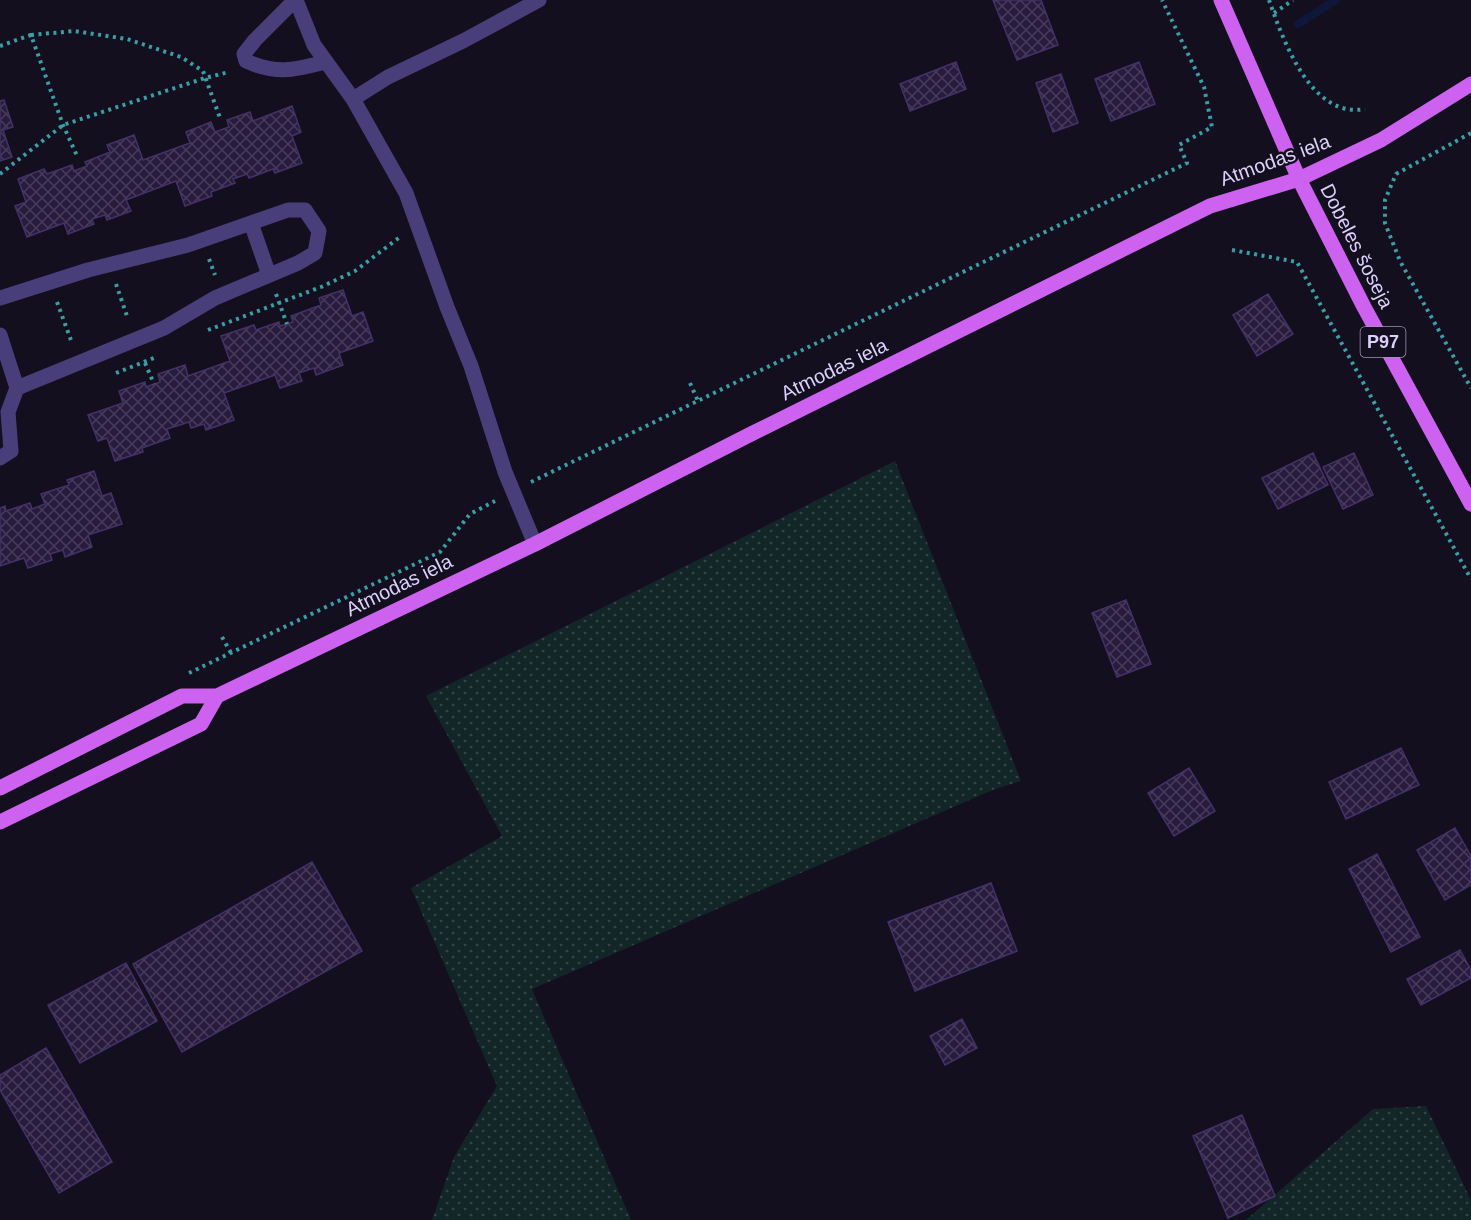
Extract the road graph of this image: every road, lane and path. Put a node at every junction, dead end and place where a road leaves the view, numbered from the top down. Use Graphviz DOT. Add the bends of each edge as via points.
graph roads {
  1 [pos="296,0"];
  2 [pos="539,0"];
  3 [pos="1162,0"];
  4 [pos="1221,0"];
  5 [pos="1269,0"];
  6 [pos="1293,0"];
  7 [pos="1274,13"];
  8 [pos="31,34"];
  9 [pos="0,46"];
  10 [pos="246,61"];
  11 [pos="326,62"];
  12 [pos="205,78"];
  13 [pos="1471,84"];
  14 [pos="353,99"];
  15 [pos="1365,109"];
  16 [pos="220,118"];
  17 [pos="63,125"];
  18 [pos="1471,133"];
  19 [pos="78,158"];
  20 [pos="0,174"];
  21 [pos="1299,178"];
  22 [pos="251,223"];
  23 [pos="417,223"];
  24 [pos="202,240"];
  25 [pos="1232,250"];
  26 [pos="109,265"];
  27 [pos="269,275"];
  28 [pos="50,282"];
  29 [pos="222,295"];
  30 [pos="0,298"];
  31 [pos="279,300"];
  32 [pos="287,324"];
  33 [pos="205,331"];
  34 [pos="0,335"];
  35 [pos="136,340"];
  36 [pos="162,353"];
  37 [pos="144,361"];
  38 [pos="79,363"];
  39 [pos="111,375"];
  40 [pos="690,383"];
  41 [pos="153,384"];
  42 [pos="17,388"];
  43 [pos="1471,388"];
  44 [pos="698,401"];
  45 [pos="0,458"];
  46 [pos="513,491"];
  47 [pos="1471,504"];
  48 [pos="535,544"];
  49 [pos="1471,579"];
  50 [pos="222,637"];
  51 [pos="231,653"];
  52 [pos="179,678"];
  53 [pos="217,696"];
  54 [pos="0,788"];
  55 [pos="0,822"];
  1 -- 10 [label="street" via="255,40 244,54"];
  1 -- 11 [label="street" via="314,45"];
  2 -- 14 [label="street"];
  3 -- 44 [label="path" via="1204,87 1212,127 1179,145 1186,163"];
  4 -- 21 [label="main road, Dobeles šoseja / P97"];
  5 -- 7 [label="path"];
  6 -- 7 [label="path"];
  7 -- 15 [label="path" via="1287,47 1322,98 1355,111"];
  8 -- 9 [label="path"];
  8 -- 12 [label="path" via="74,31 127,39 181,57 203,71"];
  8 -- 17 [label="path"];
  10 -- 11 [label="street" via="290,71"];
  10 -- 12 [label="path" via="228,72"];
  11 -- 14 [label="street"];
  12 -- 16 [label="path"];
  12 -- 17 [label="path"];
  13 -- 21 [label="main road, Atmodas iela" via="1381,140"];
  14 -- 23 [label="street" via="406,193"];
  17 -- 19 [label="path"];
  17 -- 20 [label="path"];
  18 -- 43 [label="path" via="1396,174 1385,200 1385,223 1400,261"];
  21 -- 47 [label="main road, Dobeles šoseja / P97"];
  21 -- 48 [label="main road, Atmodas iela" via="1210,206"];
  22 -- 24 [label="street"];
  22 -- 27 [label="street"];
  22 -- 27 [label="street" via="288,210 305,210 319,231 315,253"];
  23 -- 31 [label="path" via="355,271"];
  23 -- 46 [label="street"];
  24 -- 26 [label="street"];
  24 -- 29 [label="path"];
  25 -- 49 [label="path" via="1297,262"];
  26 -- 28 [label="street"];
  26 -- 35 [label="path"];
  27 -- 29 [label="street"];
  28 -- 30 [label="street"];
  28 -- 38 [label="path"];
  29 -- 35 [label="street"];
  31 -- 32 [label="path"];
  31 -- 33 [label="path"];
  34 -- 42 [label="street"];
  35 -- 38 [label="street"];
  36 -- 37 [label="path"];
  37 -- 39 [label="path"];
  37 -- 41 [label="path"];
  38 -- 42 [label="street"];
  40 -- 44 [label="path"];
  42 -- 45 [label="street" via="8,412 11,451"];
  44 -- 46 [label="path"];
  46 -- 48 [label="street"];
  46 -- 51 [label="path" via="470,514 440,552"];
  48 -- 53 [label="main road, Atmodas iela"];
  50 -- 51 [label="path"];
  51 -- 52 [label="path"];
  53 -- 54 [label="main road, Atmodas iela" via="182,696"];
  53 -- 55 [label="main road" via="201,724"];
}
